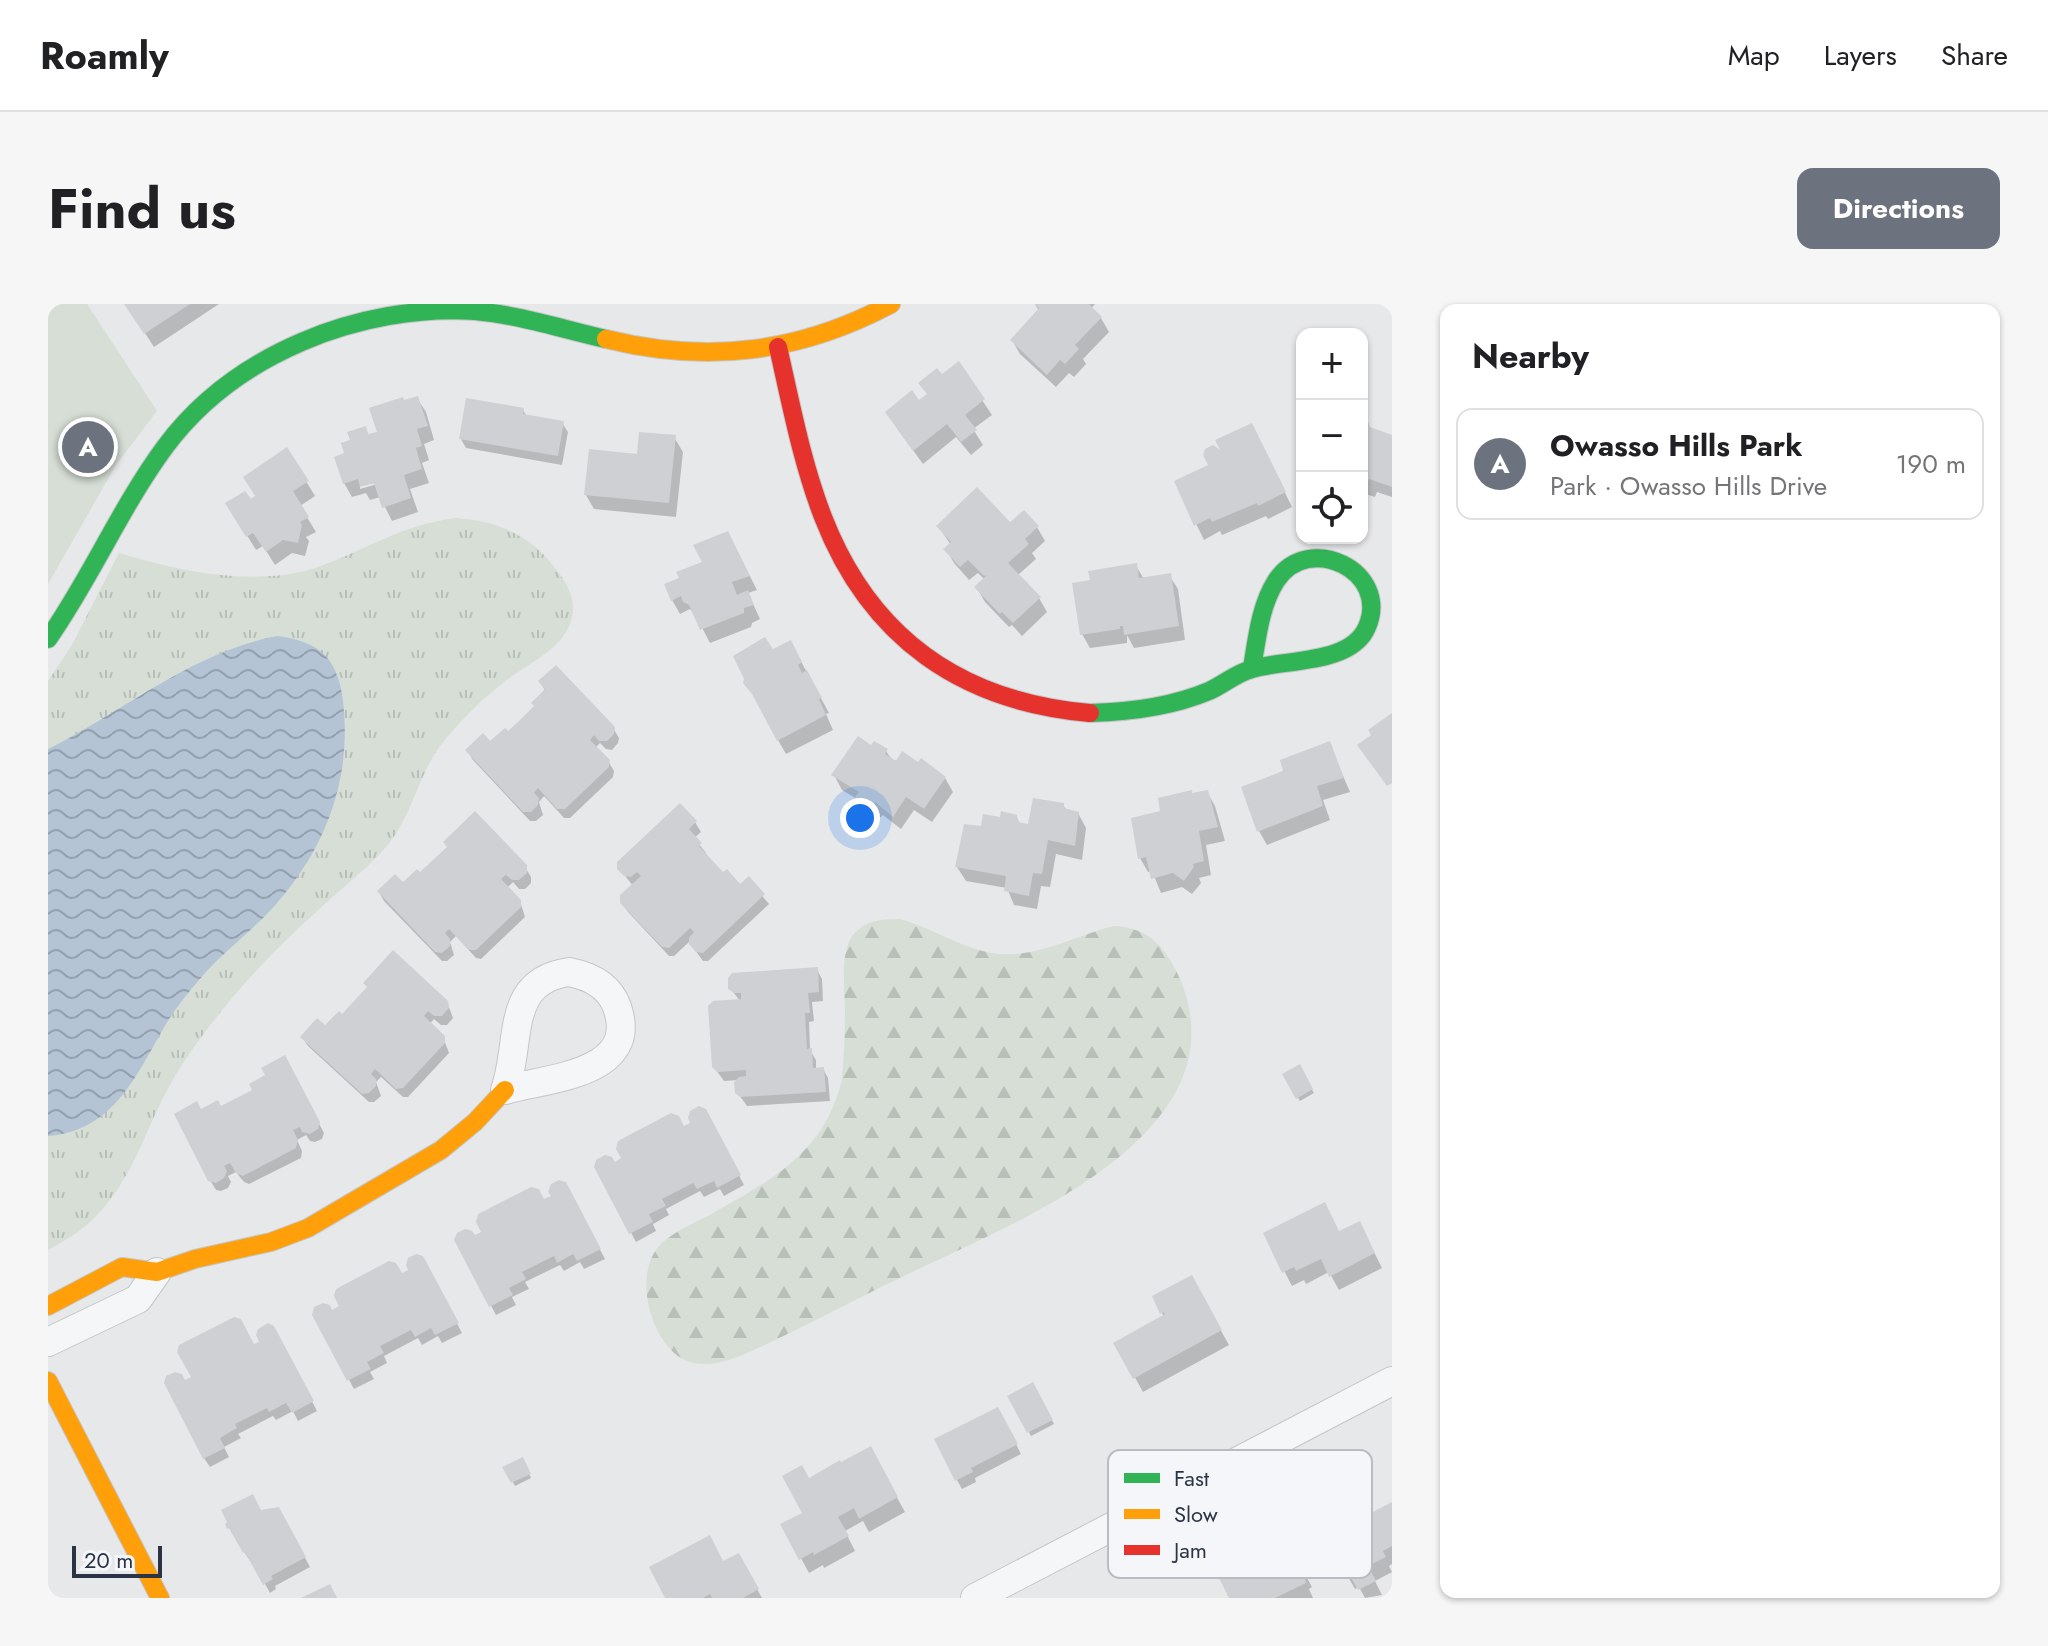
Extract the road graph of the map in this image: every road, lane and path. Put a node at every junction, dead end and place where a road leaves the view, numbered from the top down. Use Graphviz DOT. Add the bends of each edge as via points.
graph roads {
  1 [pos="891,304"];
  2 [pos="778,347"];
  3 [pos="48,639"];
  4 [pos="1252,668"];
  5 [pos="505,1090"];
  6 [pos="157,1272"];
  7 [pos="48,1306"];
  8 [pos="48,1342"];
  9 [pos="48,1381"];
  10 [pos="1392,1381"];
  11 [pos="1259,1450"];
  12 [pos="1108,1529"];
  13 [pos="160,1598"];
  14 [pos="975,1598"];
  1 -- 2 [label="street" via="842,328"];
  2 -- 3 [label="street" via="679,353 472,311 372,317 324,331 272,355 225,386 188,420 140,483"];
  2 -- 4 [label="street" via="818,505 843,565 893,629 944,670 1028,705 1119,713 1182,700"];
  4 -- 4 [label="street" via="1341,651 1362,636 1371,618 1371,593 1356,573 1333,558 1311,556 1291,566 1266,600"];
  5 -- 5 [label="street" via="580,1072 608,1057 618,1041 620,1020 605,989 569,972 532,987 520,1009"];
  5 -- 6 [label="street" via="453,1141 320,1222 284,1238"];
  6 -- 7 [label="street" via="122,1267"];
  6 -- 8 [label="street" via="138,1299"];
  9 -- 13 [label="street"];
  10 -- 11 [label="street"];
  12 -- 14 [label="street"];
}
